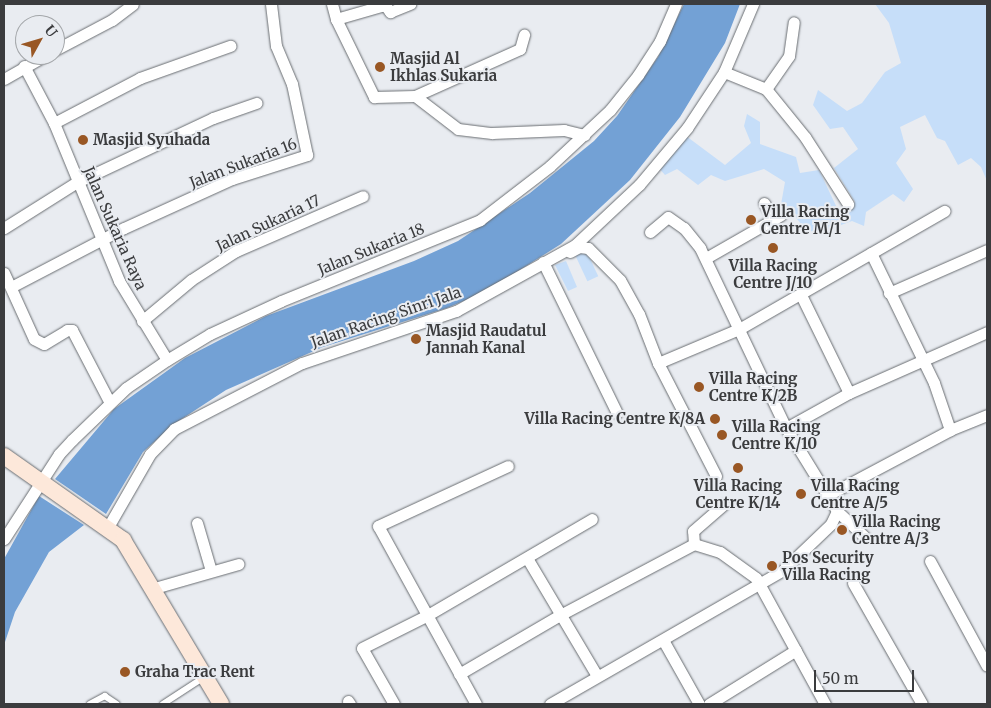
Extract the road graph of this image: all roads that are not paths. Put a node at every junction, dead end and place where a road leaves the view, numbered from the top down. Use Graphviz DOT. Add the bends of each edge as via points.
graph roads {
  1 [pos="133,4"];
  2 [pos="271,4"];
  3 [pos="332,4"];
  4 [pos="410,4"];
  5 [pos="676,4"];
  6 [pos="753,4"];
  7 [pos="336,19"];
  8 [pos="794,22"];
  9 [pos="524,35"];
  10 [pos="65,45"];
  11 [pos="230,46"];
  12 [pos="24,66"];
  13 [pos="724,72"];
  14 [pos="5,74"];
  15 [pos="766,88"];
  16 [pos="416,96"];
  17 [pos="256,103"];
  18 [pos="54,123"];
  19 [pos="584,135"];
  20 [pos="77,182"];
  21 [pos="363,196"];
  22 [pos="764,203"];
  23 [pos="848,204"];
  24 [pos="944,211"];
  25 [pos="4,228"];
  26 [pos="650,232"];
  27 [pos="101,241"];
  28 [pos="987,250"];
  29 [pos="871,253"];
  30 [pos="706,258"];
  31 [pos="558,259"];
  32 [pos="543,262"];
  33 [pos="4,273"];
  34 [pos="11,287"];
  35 [pos="889,292"];
  36 [pos="801,295"];
  37 [pos="142,321"];
  38 [pos="739,329"];
  39 [pos="987,332"];
  40 [pos="167,360"];
  41 [pos="923,360"];
  42 [pos="658,364"];
  43 [pos="849,392"];
  44 [pos="110,403"];
  45 [pos="617,413"];
  46 [pos="987,415"];
  47 [pos="786,428"];
  48 [pos="950,430"];
  49 [pos="4,456"];
  50 [pos="508,466"];
  51 [pos="716,476"];
  52 [pos="44,483"];
  53 [pos="826,496"];
  54 [pos="723,506"];
  55 [pos="837,511"];
  56 [pos="592,519"];
  57 [pos="197,523"];
  58 [pos="104,524"];
  59 [pos="864,536"];
  60 [pos="4,540"];
  61 [pos="694,544"];
  62 [pos="527,558"];
  63 [pos="930,561"];
  64 [pos="238,564"];
  65 [pos="212,570"];
  66 [pos="853,583"];
  67 [pos="762,584"];
  68 [pos="151,589"];
  69 [pos="560,615"];
  70 [pos="426,616"];
  71 [pos="663,640"];
  72 [pos="796,650"];
  73 [pos="987,666"];
  74 [pos="459,674"];
  75 [pos="597,676"];
  76 [pos="205,677"];
  77 [pos="90,704"];
  78 [pos="117,704"];
  79 [pos="163,704"];
  80 [pos="221,704"];
  81 [pos="394,704"];
  82 [pos="476,704"];
  83 [pos="550,704"];
  84 [pos="699,704"];
  85 [pos="708,704"];
  86 [pos="825,704"];
  87 [pos="922,704"];
  1 -- 10 [label="street" via="112,20"];
  2 -- 27 [label="street, Jalan Sukaria 16" via="276,46 292,84 309,153 232,179"];
  3 -- 7 [label="street"];
  4 -- 7 [label="street" via="390,12 385,5"];
  5 -- 19 [label="street, Jalan Sukaria 18" via="660,41 638,75 610,110"];
  6 -- 13 [label="street, Jalan Racing Sinri Jala"];
  7 -- 16 [label="street" via="374,97"];
  8 -- 15 [label="street" via="789,56"];
  9 -- 16 [label="street" via="520,48"];
  11 -- 18 [label="street" via="140,78"];
  12 -- 14 [label="street"];
  12 -- 18 [label="street, Jalan Sukaria Raya"];
  13 -- 15 [label="street"];
  13 -- 32 [label="street, Jalan Racing Sinri Jala" via="687,128 639,185 575,245"];
  15 -- 23 [label="street" via="804,137"];
  16 -- 19 [label="street" via="458,129 492,133 564,130"];
  17 -- 20 [label="street" via="213,118"];
  18 -- 20 [label="street, Jalan Sukaria Raya"];
  19 -- 40 [label="street, Jalan Sukaria 18" via="480,220 264,309 210,334"];
  20 -- 25 [label="street"];
  20 -- 27 [label="street, Jalan Sukaria Raya"];
  21 -- 37 [label="street, Jalan Sukaria 17" via="236,252 191,280"];
  22 -- 30 [label="street" via="777,218"];
  24 -- 29 [label="street"];
  26 -- 30 [label="street" via="663,219 674,220"];
  27 -- 34 [label="street"];
  27 -- 37 [label="street, Jalan Sukaria Raya"];
  28 -- 35 [label="street"];
  29 -- 35 [label="street"];
  29 -- 36 [label="street"];
  30 -- 38 [label="street"];
  31 -- 42 [label="street" via="579,247 588,248 610,268 639,314"];
  32 -- 45 [label="street"];
  32 -- 58 [label="street, Jalan Racing Sinri Jala" via="456,310 302,363 174,429 150,454"];
  33 -- 34 [label="street"];
  34 -- 44 [label="street" via="36,341 44,344 72,330"];
  35 -- 41 [label="street"];
  36 -- 38 [label="street"];
  36 -- 43 [label="street"];
  37 -- 40 [label="street, Jalan Sukaria Raya"];
  38 -- 42 [label="street"];
  38 -- 47 [label="street"];
  39 -- 41 [label="street"];
  40 -- 44 [label="street, Jalan Sukaria 18"];
  41 -- 43 [label="street"];
  41 -- 48 [label="street"];
  42 -- 51 [label="street"];
  43 -- 47 [label="street"];
  44 -- 52 [label="street, Jalan Sukaria 18" via="59,454"];
  46 -- 48 [label="street"];
  47 -- 53 [label="street"];
  48 -- 53 [label="street"];
  49 -- 52 [label="street"];
  50 -- 70 [label="street" via="378,526"];
  52 -- 58 [label="street"];
  52 -- 60 [label="street, Jalan Sukaria 18"];
  53 -- 55 [label="street"];
  54 -- 61 [label="street" via="693,531"];
  55 -- 59 [label="street"];
  55 -- 67 [label="street" via="831,524 782,570"];
  56 -- 62 [label="street"];
  57 -- 65 [label="street"];
  58 -- 68 [label="street" via="123,540"];
  61 -- 67 [label="street" via="720,552"];
  61 -- 69 [label="street"];
  62 -- 69 [label="street"];
  62 -- 70 [label="street"];
  63 -- 73 [label="street"];
  64 -- 65 [label="street"];
  65 -- 68 [label="street"];
  66 -- 87 [label="street"];
  67 -- 71 [label="street"];
  67 -- 72 [label="street"];
  68 -- 76 [label="street"];
  69 -- 74 [label="street"];
  69 -- 75 [label="street"];
  70 -- 74 [label="street"];
  70 -- 81 [label="street" via="362,648"];
  71 -- 75 [label="street"];
  71 -- 84 [label="street"];
  72 -- 85 [label="street"];
  72 -- 86 [label="street"];
  74 -- 82 [label="street"];
  75 -- 83 [label="street"];
  76 -- 79 [label="lane"];
  76 -- 80 [label="street"];
  77 -- 78 [label="lane" via="107,696"];
}
